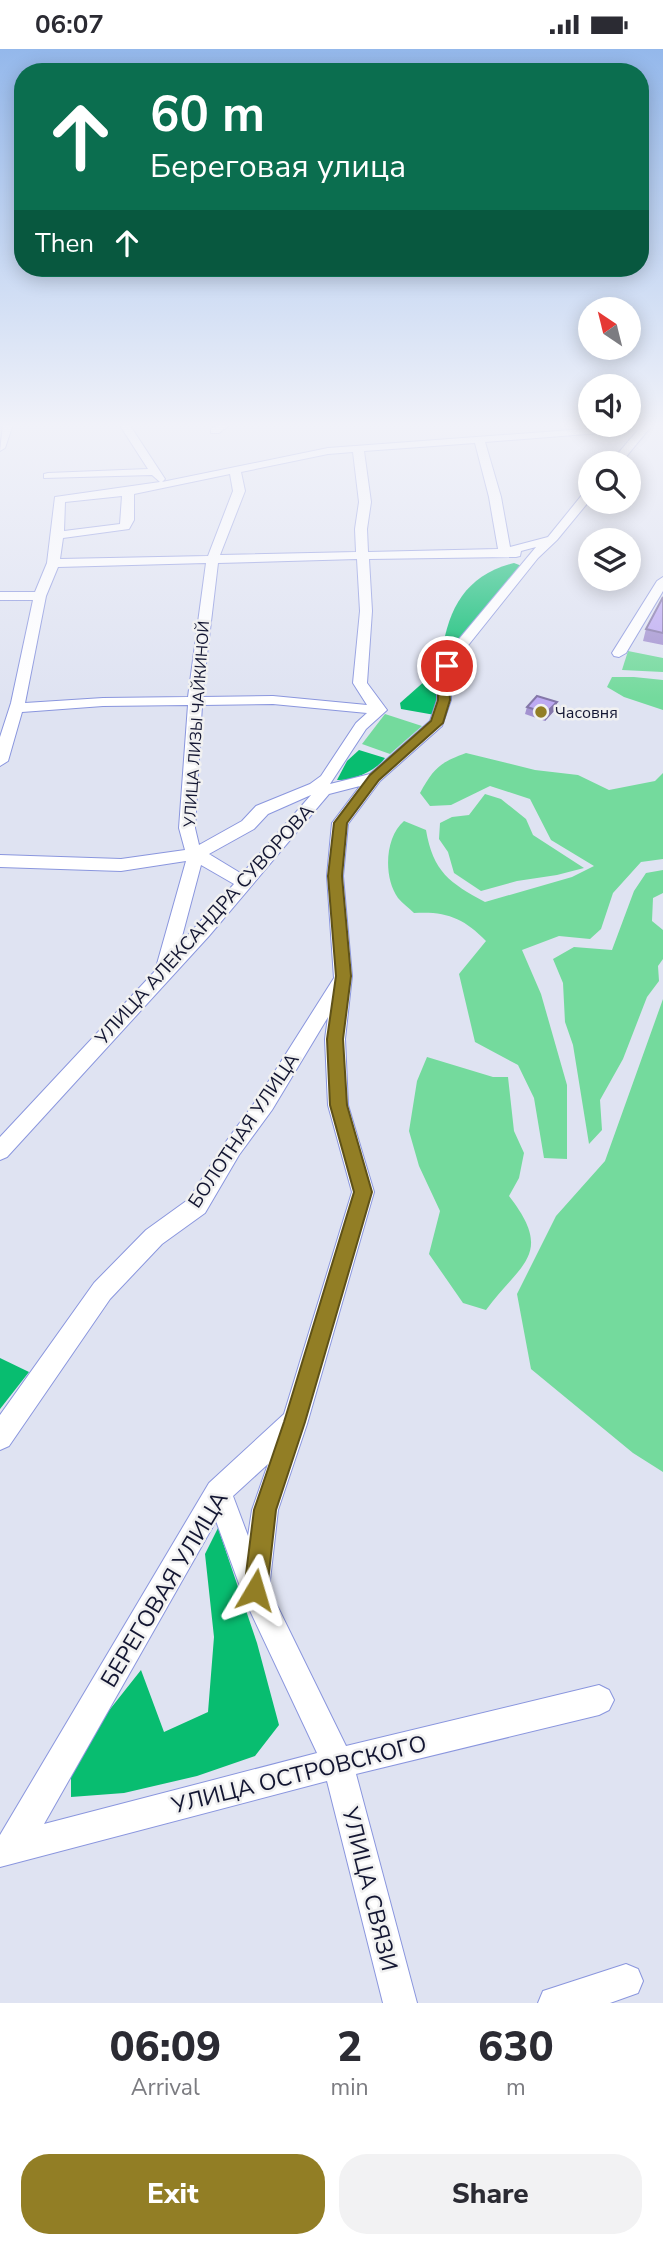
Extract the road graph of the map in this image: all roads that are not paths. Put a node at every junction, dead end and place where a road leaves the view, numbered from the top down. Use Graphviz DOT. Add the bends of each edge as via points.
graph roads {
  1 [pos="59,515"];
  2 [pos="128,515"];
  3 [pos="230,515"];
  4 [pos="363,515"];
  5 [pos="498,515"];
  6 [pos="571,515"];
  7 [pos="58,535"];
  8 [pos="553,538"];
  9 [pos="505,552"];
  10 [pos="363,555"];
  11 [pos="534,555"];
  12 [pos="214,559"];
  13 [pos="53,563"];
  14 [pos="663,581"];
  15 [pos="0,596"];
  16 [pos="40,596"];
  17 [pos="619,653"];
  18 [pos="195,700"];
  19 [pos="16,708"];
  20 [pos="380,710"];
  21 [pos="0,761"];
  22 [pos="375,778"];
  23 [pos="197,854"];
  24 [pos="0,862"];
  25 [pos="245,883"];
  26 [pos="162,975"];
  27 [pos="343,976"];
  28 [pos="0,1151"];
  29 [pos="295,1422"];
  30 [pos="0,1437"];
  31 [pos="218,1492"];
  32 [pos="255,1590"];
  33 [pos="599,1700"];
  34 [pos="338,1763"];
  35 [pos="7,1848"];
  36 [pos="626,1982"];
  37 [pos="400,2003"];
  38 [pos="555,2003"];
  1 -- 7 [label="street"];
  2 -- 7 [label="street" via="125,527"];
  3 -- 12 [label="street, УЛИЦА ЛИЗЫ ЧАЙКИНОЙ"];
  4 -- 10 [label="street"];
  5 -- 9 [label="street"];
  6 -- 8 [label="street, УЛИЦА АЛЕКСАНДРА СУВОРОВА"];
  7 -- 13 [label="street"];
  8 -- 9 [label="street"];
  8 -- 11 [label="street, УЛИЦА АЛЕКСАНДРА СУВОРОВА"];
  9 -- 10 [label="street"];
  9 -- 11 [label="street"];
  10 -- 12 [label="street"];
  10 -- 20 [label="street" via="366,611 360,683"];
  11 -- 22 [label="street, УЛИЦА АЛЕКСАНДРА СУВОРОВА" via="451,657 437,723"];
  12 -- 13 [label="street"];
  12 -- 18 [label="street, УЛИЦА ЛИЗЫ ЧАЙКИНОЙ"];
  13 -- 16 [label="street"];
  14 -- 17 [label="street"];
  15 -- 16 [label="street"];
  16 -- 19 [label="street"];
  18 -- 19 [label="street"];
  18 -- 20 [label="street" via="273,700"];
  18 -- 23 [label="street, УЛИЦА ЛИЗЫ ЧАЙКИНОЙ" via="187,828"];
  19 -- 21 [label="street"];
  20 -- 23 [label="street" via="360,726 316,787 262,810 248,825"];
  22 -- 25 [label="street, УЛИЦА АЛЕКСАНДРА СУВОРОВА" via="324,790"];
  22 -- 27 [label="street" via="340,823 335,876"];
  23 -- 24 [label="street" via="121,865"];
  23 -- 25 [label="street"];
  23 -- 26 [label="street, УЛИЦА ЛИЗЫ ЧАЙКИНОЙ"];
  25 -- 26 [label="street, УЛИЦА АЛЕКСАНДРА СУВОРОВА"];
  26 -- 28 [label="street, УЛИЦА АЛЕКСАНДРА СУВОРОВА"];
  27 -- 29 [label="street" via="335,1039 338,1105 363,1192"];
  27 -- 30 [label="street, БОЛОТНАЯ УЛИЦА" via="197,1206 154,1237 102,1291"];
  29 -- 31 [label="street, БЕРЕГОВАЯ УЛИЦА"];
  29 -- 32 [label="street" via="265,1510"];
  31 -- 32 [label="street, УЛИЦА СВЯЗИ"];
  31 -- 35 [label="street, БЕРЕГОВАЯ УЛИЦА"];
  32 -- 34 [label="street, УЛИЦА СВЯЗИ"];
  33 -- 34 [label="street, УЛИЦА ОСТРОВСКОГО"];
  34 -- 35 [label="street, УЛИЦА ОСТРОВСКОГО"];
  34 -- 37 [label="street, УЛИЦА СВЯЗИ"];
  36 -- 38 [label="street"];
}
